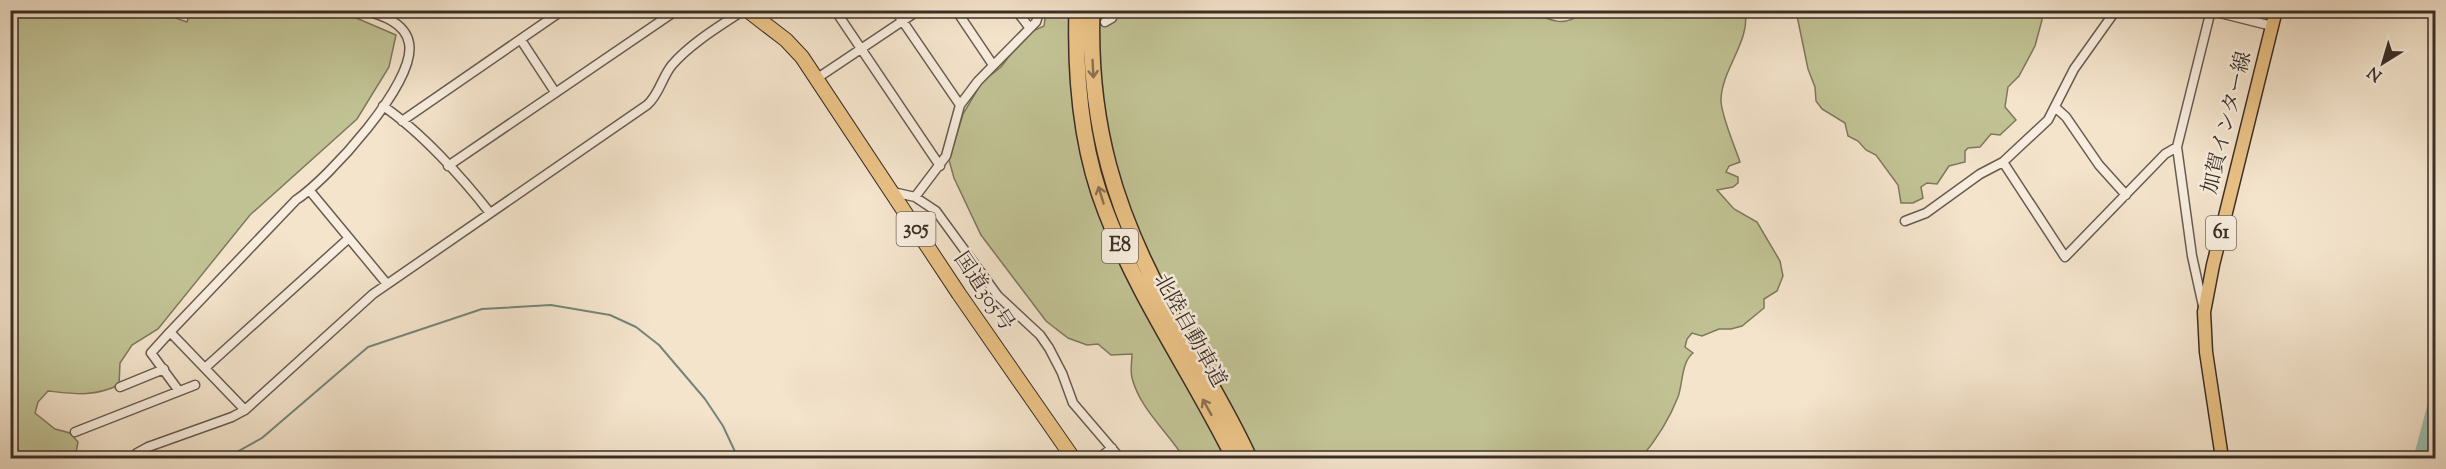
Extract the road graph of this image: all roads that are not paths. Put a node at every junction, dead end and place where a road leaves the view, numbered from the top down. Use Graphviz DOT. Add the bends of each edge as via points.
graph roads {
  1 [pos="363,10"];
  2 [pos="563,10"];
  3 [pos="677,10"];
  4 [pos="746,10"];
  5 [pos="836,10"];
  6 [pos="895,10"];
  7 [pos="919,10"];
  8 [pos="957,10"];
  9 [pos="1016,10"];
  10 [pos="1077,10"];
  11 [pos="1092,10"];
  12 [pos="1113,10"];
  13 [pos="2116,10"];
  14 [pos="2276,10"];
  15 [pos="2210,11"];
  16 [pos="1042,13"];
  17 [pos="903,22"];
  18 [pos="1105,22"];
  19 [pos="2272,26"];
  20 [pos="1029,27"];
  21 [pos="521,40"];
  22 [pos="862,49"];
  23 [pos="993,65"];
  24 [pos="816,79"];
  25 [pos="555,92"];
  26 [pos="960,105"];
  27 [pos="383,106"];
  28 [pos="2055,107"];
  29 [pos="402,121"];
  30 [pos="2177,147"];
  31 [pos="2002,162"];
  32 [pos="448,166"];
  33 [pos="940,166"];
  34 [pos="310,191"];
  35 [pos="893,192"];
  36 [pos="2126,195"];
  37 [pos="915,197"];
  38 [pos="490,213"];
  39 [pos="1905,221"];
  40 [pos="349,238"];
  41 [pos="387,284"];
  42 [pos="2204,312"];
  43 [pos="170,332"];
  44 [pos="205,368"];
  45 [pos="164,369"];
  46 [pos="195,385"];
  47 [pos="120,387"];
  48 [pos="179,391"];
  49 [pos="245,410"];
  50 [pos="75,432"];
  51 [pos="1112,448"];
  52 [pos="133,459"];
  53 [pos="1073,459"];
  54 [pos="1099,459"];
  55 [pos="1120,459"];
  56 [pos="1234,459"];
  57 [pos="1249,459"];
  58 [pos="2222,459"];
  1 -- 27 [label="street" via="397,24 410,44 407,67"];
  2 -- 21 [label="street"];
  3 -- 25 [label="street"];
  4 -- 24 [label="highway, 国道305号 / 305" via="794,47"];
  4 -- 38 [label="street" via="680,57 666,73 651,102"];
  5 -- 22 [label="street"];
  6 -- 17 [label="street"];
  7 -- 17 [label="street"];
  8 -- 23 [label="street"];
  9 -- 20 [label="street"];
  56 -- 10 [label="highway, 北陸自動車道 / E8, one-way" via="1138,284 1105,210 1080,100"];
  11 -- 57 [label="highway, 北陸自動車道 / E8, one-way" via="1095,101 1119,203 1150,275"];
  12 -- 18 [label="street" via="1112,18"];
  13 -- 28 [label="street" via="2075,68"];
  14 -- 19 [label="main road, 加賀インター線 / 61"];
  15 -- 19 [label="street"];
  15 -- 30 [label="street"];
  16 -- 20 [label="street"];
  17 -- 22 [label="street"];
  17 -- 26 [label="street"];
  19 -- 42 [label="main road, 加賀インター線 / 61"];
  20 -- 23 [label="street"];
  21 -- 25 [label="street"];
  21 -- 29 [label="street"];
  22 -- 24 [label="street"];
  22 -- 33 [label="street"];
  23 -- 26 [label="street"];
  24 -- 35 [label="highway, 国道305号 / 305"];
  25 -- 32 [label="street"];
  26 -- 33 [label="street"];
  27 -- 29 [label="street"];
  27 -- 34 [label="street"];
  28 -- 31 [label="street" via="2048,120"];
  28 -- 36 [label="street"];
  29 -- 32 [label="street"];
  30 -- 36 [label="street" via="2165,154"];
  30 -- 42 [label="street"];
  31 -- 36 [label="street" via="2065,257"];
  31 -- 39 [label="street" via="1926,213"];
  32 -- 38 [label="street"];
  33 -- 37 [label="street"];
  34 -- 40 [label="street"];
  34 -- 43 [label="street" via="296,200"];
  35 -- 37 [label="street"];
  35 -- 53 [label="highway, 国道305号 / 305"];
  37 -- 51 [label="street" via="936,211 998,296 1040,335 1062,373 1073,403"];
  38 -- 41 [label="street"];
  40 -- 41 [label="street"];
  40 -- 44 [label="street"];
  41 -- 49 [label="street"];
  42 -- 58 [label="main road, 加賀インター線 / 61"];
  43 -- 44 [label="street"];
  43 -- 45 [label="street" via="151,353"];
  44 -- 49 [label="street"];
  45 -- 47 [label="street"];
  45 -- 48 [label="street"];
  46 -- 48 [label="street"];
  48 -- 50 [label="street"];
  49 -- 52 [label="street" via="148,447"];
  51 -- 54 [label="street"];
  51 -- 55 [label="street"];
}
